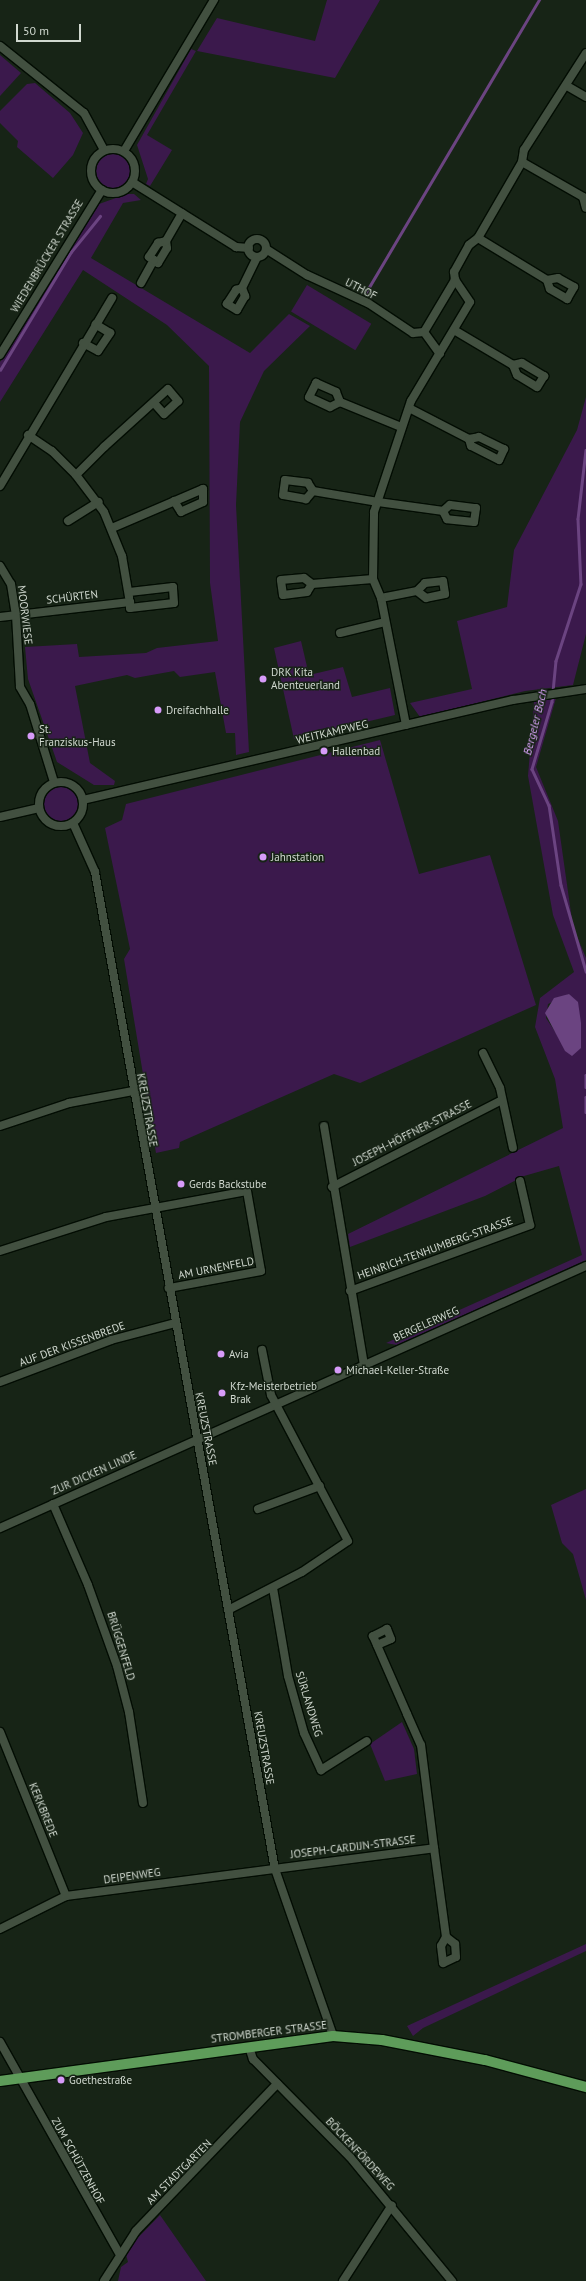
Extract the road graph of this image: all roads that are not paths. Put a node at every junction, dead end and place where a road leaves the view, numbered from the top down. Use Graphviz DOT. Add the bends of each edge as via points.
graph roads {
  1 [pos="214,0"];
  2 [pos="0,46"];
  3 [pos="586,54"];
  4 [pos="567,86"];
  5 [pos="586,97"];
  6 [pos="104,150"];
  7 [pos="124,151"];
  8 [pos="522,162"];
  9 [pos="132,182"];
  10 [pos="102,190"];
  11 [pos="585,197"];
  12 [pos="586,208"];
  13 [pos="182,213"];
  14 [pos="478,238"];
  15 [pos="249,248"];
  16 [pos="266,249"];
  17 [pos="257,257"];
  18 [pos="455,280"];
  19 [pos="547,280"];
  20 [pos="140,283"];
  21 [pos="242,288"];
  22 [pos="112,298"];
  23 [pos="96,324"];
  24 [pos="454,330"];
  25 [pos="424,332"];
  26 [pos="84,343"];
  27 [pos="440,354"];
  28 [pos="0,355"];
  29 [pos="513,365"];
  30 [pos="340,402"];
  31 [pos="154,403"];
  32 [pos="409,408"];
  33 [pos="401,427"];
  34 [pos="28,435"];
  35 [pos="469,439"];
  36 [pos="76,475"];
  37 [pos="0,486"];
  38 [pos="313,491"];
  39 [pos="174,501"];
  40 [pos="98,502"];
  41 [pos="378,502"];
  42 [pos="443,511"];
  43 [pos="68,521"];
  44 [pos="112,528"];
  45 [pos="0,566"];
  46 [pos="373,578"];
  47 [pos="312,584"];
  48 [pos="418,591"];
  49 [pos="129,592"];
  50 [pos="381,598"];
  51 [pos="130,602"];
  52 [pos="16,615"];
  53 [pos="0,617"];
  54 [pos="385,622"];
  55 [pos="340,633"];
  56 [pos="586,690"];
  57 [pos="406,725"];
  58 [pos="54,782"];
  59 [pos="83,800"];
  60 [pos="39,808"];
  61 [pos="0,817"];
  62 [pos="73,823"];
  63 [pos="483,1053"];
  64 [pos="132,1091"];
  65 [pos="502,1100"];
  66 [pos="0,1126"];
  67 [pos="324,1126"];
  68 [pos="513,1148"];
  69 [pos="520,1181"];
  70 [pos="332,1187"];
  71 [pos="153,1208"];
  72 [pos="0,1251"];
  73 [pos="586,1266"];
  74 [pos="169,1288"];
  75 [pos="350,1291"];
  76 [pos="175,1323"];
  77 [pos="262,1350"];
  78 [pos="364,1364"];
  79 [pos="0,1382"];
  80 [pos="276,1406"];
  81 [pos="197,1439"];
  82 [pos="320,1486"];
  83 [pos="54,1504"];
  84 [pos="258,1509"];
  85 [pos="0,1528"];
  86 [pos="272,1588"];
  87 [pos="228,1610"];
  88 [pos="377,1645"];
  89 [pos="0,1732"];
  90 [pos="367,1741"];
  91 [pos="143,1803"];
  92 [pos="434,1848"];
  93 [pos="275,1868"];
  94 [pos="66,1896"];
  95 [pos="0,1929"];
  96 [pos="446,1937"];
  97 [pos="333,2036"];
  98 [pos="0,2042"];
  99 [pos="249,2046"];
  100 [pos="19,2079"];
  101 [pos="0,2081"];
  102 [pos="277,2084"];
  103 [pos="586,2088"];
  104 [pos="392,2205"];
  105 [pos="119,2253"];
  106 [pos="104,2281"];
  107 [pos="343,2281"];
  108 [pos="452,2281"];
  1 -- 7 [label="street"];
  2 -- 6 [label="street" via="84,114"];
  3 -- 4 [label="street"];
  4 -- 5 [label="street"];
  4 -- 8 [label="street" via="559,92 528,143"];
  6 -- 7 [label="street"];
  6 -- 10 [label="street" via="96,155 90,171 93,181"];
  7 -- 9 [label="street" via="135,165"];
  8 -- 11 [label="street"];
  8 -- 14 [label="street"];
  9 -- 10 [label="street" via="116,193"];
  9 -- 13 [label="street"];
  10 -- 28 [label="street, WIEDENBRÜCKER STRASSE"];
  11 -- 12 [label="street"];
  13 -- 15 [label="street" via="236,247"];
  13 -- 20 [label="street" via="166,241 158,243 149,257 154,260"];
  14 -- 18 [label="street" via="469,245 454,272"];
  14 -- 19 [label="street"];
  15 -- 16 [label="street, UTHOF" via="252,241 260,239"];
  15 -- 17 [label="street"];
  16 -- 17 [label="street"];
  16 -- 25 [label="street, UTHOF" via="308,275 368,304 412,333"];
  17 -- 21 [label="street"];
  18 -- 24 [label="street" via="470,302"];
  18 -- 25 [label="street"];
  22 -- 23 [label="street"];
  23 -- 26 [label="street"];
  23 -- 26 [label="street" via="110,333 98,351"];
  24 -- 27 [label="street"];
  24 -- 29 [label="street"];
  25 -- 27 [label="street"];
  26 -- 34 [label="street"];
  27 -- 32 [label="street"];
  30 -- 33 [label="street"];
  31 -- 36 [label="street"];
  32 -- 33 [label="street"];
  32 -- 35 [label="street"];
  33 -- 41 [label="street"];
  34 -- 36 [label="street" via="52,451"];
  34 -- 37 [label="street"];
  36 -- 40 [label="street"];
  38 -- 41 [label="street"];
  39 -- 44 [label="street"];
  40 -- 43 [label="street"];
  40 -- 44 [label="street"];
  41 -- 42 [label="street"];
  41 -- 46 [label="street" via="374,512"];
  44 -- 49 [label="street"];
  45 -- 52 [label="street, MOORWIESE" via="11,584"];
  46 -- 47 [label="street"];
  46 -- 50 [label="street"];
  48 -- 50 [label="street"];
  49 -- 51 [label="street"];
  49 -- 51 [label="street, SCHÜRTEN" via="173,588 174,603 130,608"];
  50 -- 54 [label="street"];
  51 -- 52 [label="street, SCHÜRTEN"];
  52 -- 53 [label="street, SCHÜRTEN"];
  52 -- 58 [label="street, MOORWIESE" via="20,687 30,704"];
  54 -- 55 [label="street"];
  54 -- 57 [label="street"];
  56 -- 57 [label="street, WEITKAMPWEG" via="560,691"];
  57 -- 59 [label="street, WEITKAMPWEG"];
  58 -- 59 [label="street" via="69,783"];
  58 -- 60 [label="street" via="43,790"];
  59 -- 62 [label="street" via="81,813"];
  60 -- 61 [label="street"];
  60 -- 62 [label="street" via="50,824 62,826"];
  62 -- 64 [label="street, KREUZSTRASSE" via="95,872"];
  63 -- 65 [label="street"];
  64 -- 66 [label="street" via="69,1103"];
  64 -- 71 [label="street, KREUZSTRASSE"];
  65 -- 68 [label="street"];
  65 -- 70 [label="street, JOSEPH-HÖFFNER-STRASSE"];
  67 -- 70 [label="street"];
  69 -- 75 [label="street, HEINRICH-TENHUMBERG-STRASSE" via="530,1225"];
  70 -- 75 [label="street"];
  71 -- 72 [label="street" via="73,1226"];
  71 -- 74 [label="street, KREUZSTRASSE"];
  71 -- 74 [label="street, AM URNENFELD" via="247,1192 261,1271"];
  73 -- 78 [label="street, BERGELERWEG"];
  74 -- 76 [label="street, KREUZSTRASSE"];
  75 -- 78 [label="street"];
  76 -- 79 [label="street, AUF DER KISSENBREDE" via="111,1340"];
  76 -- 81 [label="street, KREUZSTRASSE"];
  77 -- 80 [label="street"];
  78 -- 80 [label="street, BERGELERWEG"];
  80 -- 81 [label="street, BERGELERWEG"];
  80 -- 82 [label="street"];
  81 -- 83 [label="street, ZUR DICKEN LINDE"];
  81 -- 87 [label="street, KREUZSTRASSE"];
  82 -- 84 [label="street"];
  82 -- 86 [label="street" via="348,1541"];
  83 -- 85 [label="street, ZUR DICKEN LINDE"];
  83 -- 91 [label="street, BRÜGGENFELD" via="88,1585 117,1666 129,1712"];
  86 -- 87 [label="street"];
  86 -- 90 [label="street, SÜRLANDWEG" via="288,1676 304,1733 321,1770"];
  87 -- 93 [label="street, KREUZSTRASSE"];
  88 -- 92 [label="street" via="421,1745"];
  89 -- 94 [label="street, KERKBREDE"];
  92 -- 93 [label="street, JOSEPH-CARDIJN-STRASSE"];
  92 -- 96 [label="street"];
  93 -- 94 [label="street, DEIPENWEG"];
  93 -- 97 [label="street, KREUZSTRASSE"];
  94 -- 95 [label="street, DEIPENWEG"];
  97 -- 99 [label="main road, STROMBERGER STRASSE"];
  97 -- 103 [label="main road, STROMBERGER STRASSE" via="382,2040 485,2060"];
  98 -- 100 [label="street"];
  99 -- 100 [label="main road, STROMBERGER STRASSE"];
  99 -- 102 [label="street, BÖCKENFÖRDEWEG" via="253,2059"];
  100 -- 101 [label="main road, STROMBERGER STRASSE"];
  100 -- 105 [label="street, ZUM SCHÜTZENHOF"];
  102 -- 104 [label="street, BÖCKENFÖRDEWEG"];
  102 -- 105 [label="street, AM STADTGARTEN" via="136,2231"];
  104 -- 107 [label="street"];
  104 -- 108 [label="street, BÖCKENFÖRDEWEG"];
  105 -- 106 [label="street, AM STADTGARTEN"];
}
